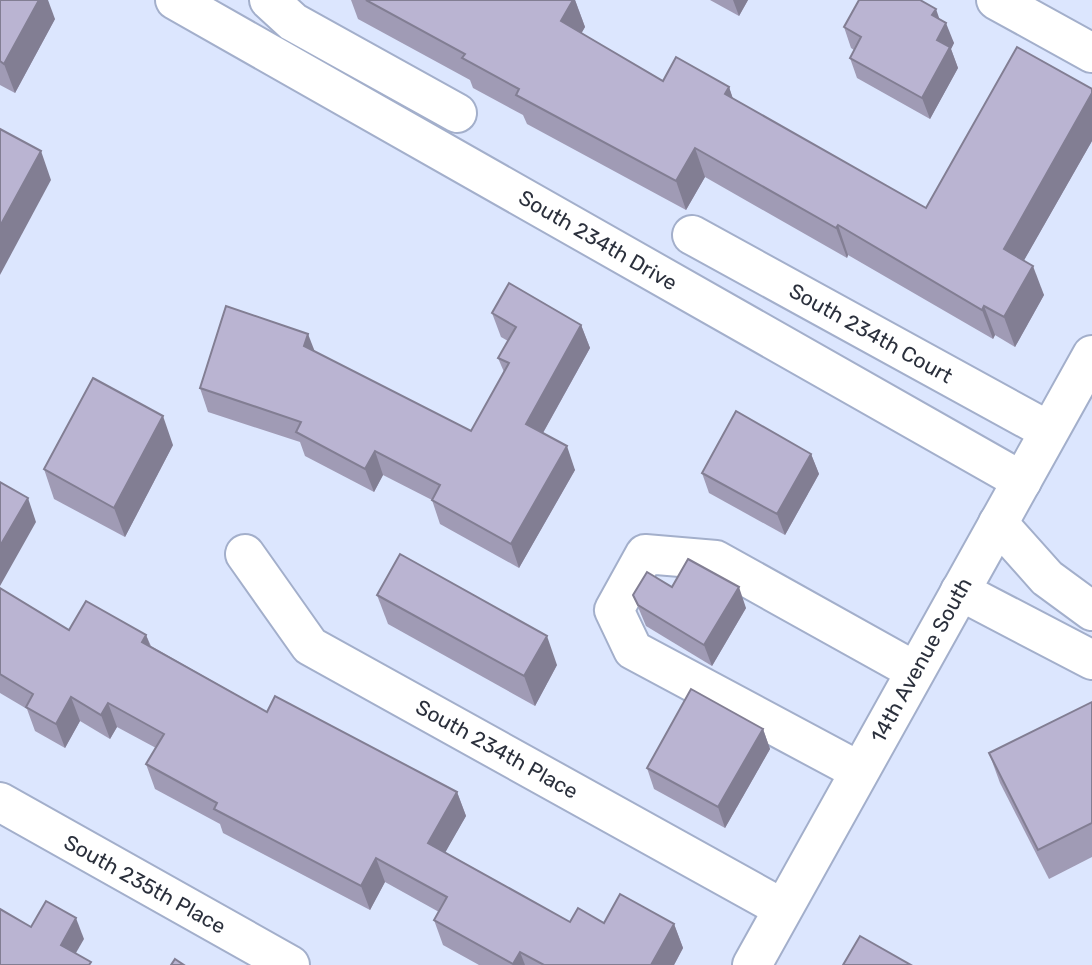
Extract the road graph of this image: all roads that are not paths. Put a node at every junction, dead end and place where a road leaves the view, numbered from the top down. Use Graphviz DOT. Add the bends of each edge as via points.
graph roads {
  1 [pos="175,0"];
  2 [pos="269,0"];
  3 [pos="996,0"];
  4 [pos="1092,53"];
  5 [pos="457,113"];
  6 [pos="692,235"];
  7 [pos="1092,355"];
  8 [pos="1049,431"];
  9 [pos="1021,481"];
  10 [pos="998,523"];
  11 [pos="245,554"];
  12 [pos="960,591"];
  13 [pos="1092,611"];
  14 [pos="1092,660"];
  15 [pos="915,671"];
  16 [pos="859,771"];
  17 [pos="0,802"];
  18 [pos="782,908"];
  19 [pos="290,965"];
  20 [pos="752,965"];
  1 -- 9 [label="street, South 234th Drive"];
  2 -- 5 [label="street" via="293,22"];
  3 -- 4 [label="street"];
  6 -- 8 [label="street, South 234th Court"];
  7 -- 8 [label="street, 14th Avenue South"];
  8 -- 9 [label="street, 14th Avenue South"];
  9 -- 10 [label="street, 14th Avenue South"];
  10 -- 12 [label="street, 14th Avenue South"];
  10 -- 13 [label="street" via="1048,578"];
  11 -- 18 [label="street, South 234th Place" via="310,646"];
  12 -- 14 [label="street"];
  12 -- 15 [label="street, 14th Avenue South"];
  15 -- 16 [label="street, 14th Avenue South"];
  15 -- 16 [label="street" via="716,560 645,554 614,610 633,650"];
  16 -- 18 [label="street, 14th Avenue South"];
  17 -- 19 [label="street, South 235th Place"];
  18 -- 20 [label="street, 14th Avenue South"];
}
